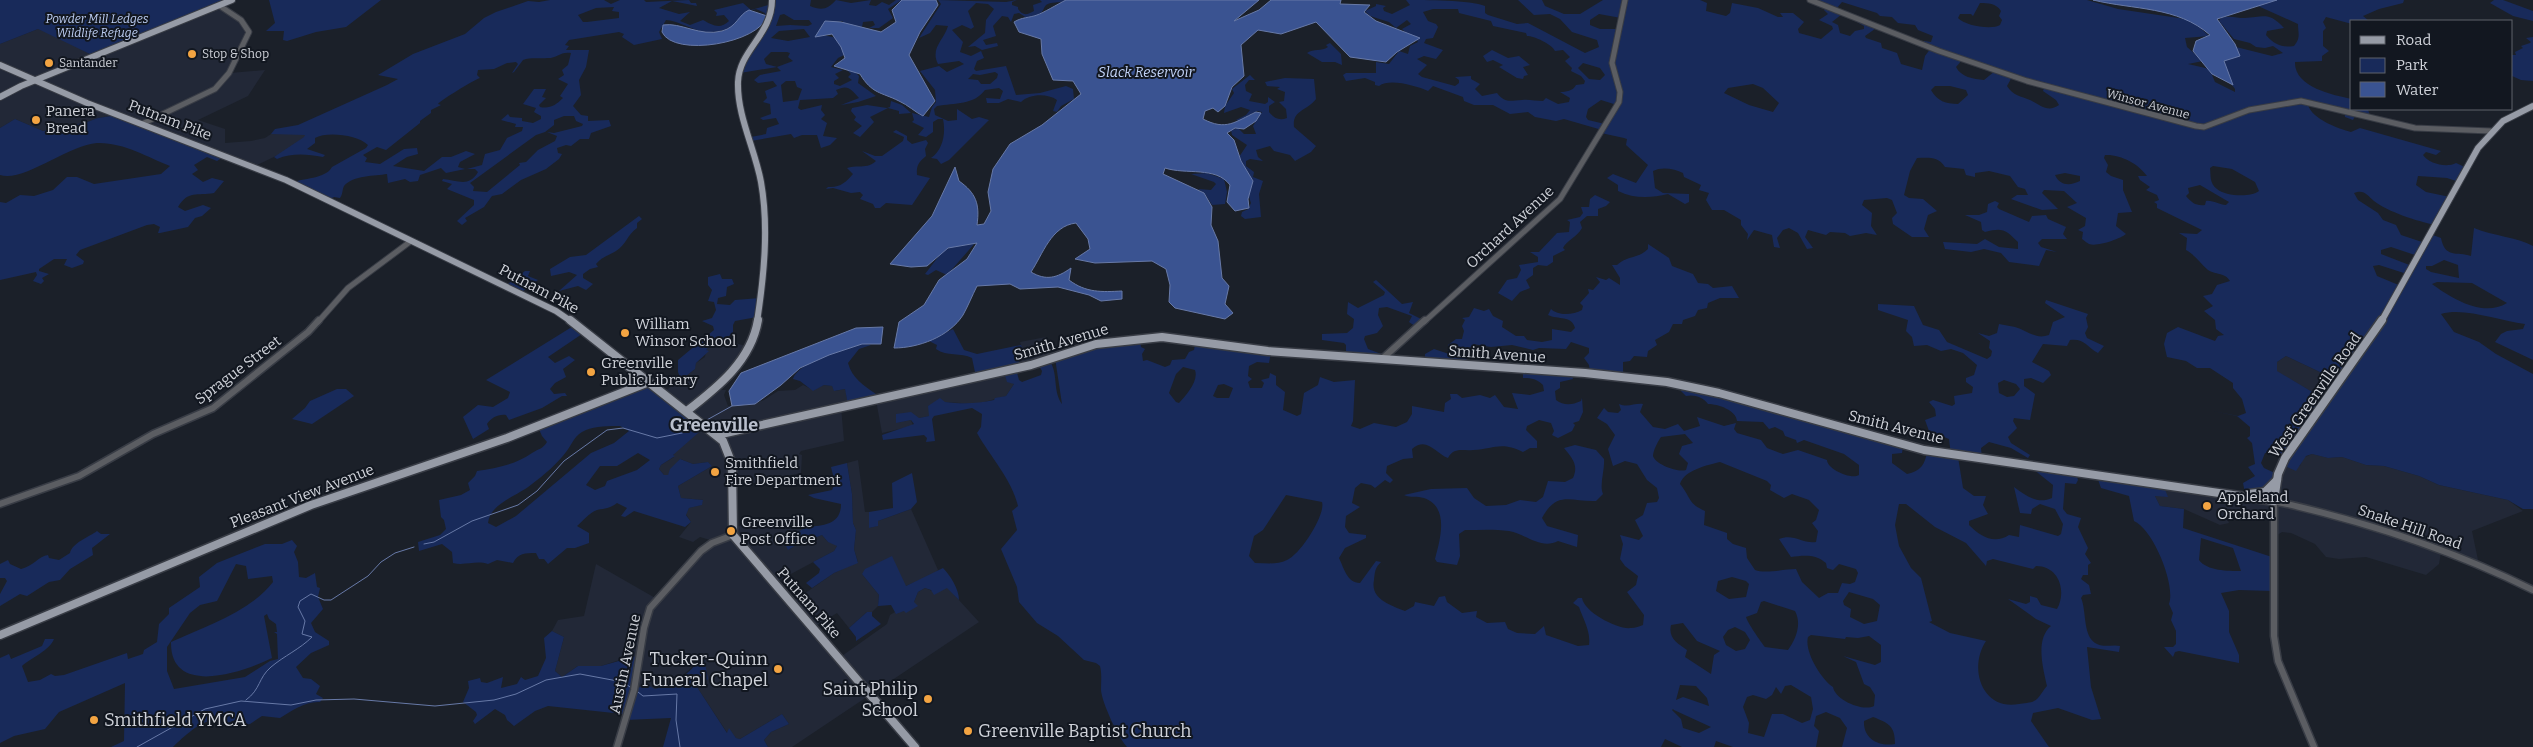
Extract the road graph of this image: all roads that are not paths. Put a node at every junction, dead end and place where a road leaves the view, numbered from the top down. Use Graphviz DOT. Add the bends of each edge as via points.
graph roads {
  1 [pos="232,0"];
  2 [pos="772,0"];
  3 [pos="1625,0"];
  4 [pos="1810,0"];
  5 [pos="220,6"];
  6 [pos="0,65"];
  7 [pos="58,72"];
  8 [pos="24,76"];
  9 [pos="35,81"];
  10 [pos="48,86"];
  11 [pos="16,88"];
  12 [pos="0,97"];
  13 [pos="0,101"];
  14 [pos="2533,106"];
  15 [pos="142,124"];
  16 [pos="2491,131"];
  17 [pos="410,241"];
  18 [pos="1381,360"];
  19 [pos="633,369"];
  20 [pos="649,382"];
  21 [pos="618,395"];
  22 [pos="687,411"];
  23 [pos="718,435"];
  24 [pos="2277,480"];
  25 [pos="2211,493"];
  26 [pos="2274,501"];
  27 [pos="0,504"];
  28 [pos="734,535"];
  29 [pos="2533,590"];
  30 [pos="0,635"];
  31 [pos="617,747"];
  32 [pos="915,747"];
  33 [pos="2314,747"];
  1 -- 5 [label="main road"];
  2 -- 22 [label="main road" via="774,12 770,24 744,62 738,80 758,167 764,212 764,270 754,335 737,366"];
  3 -- 18 [label="street, Orchard Avenue" via="1612,63 1620,92 1619,102 1564,195"];
  4 -- 16 [label="street, Winsor Avenue" via="1926,46 2027,81 2196,126 2204,127 2249,110 2301,101 2415,128"];
  5 -- 7 [label="main road"];
  5 -- 15 [label="street" via="249,29 229,73 215,89"];
  6 -- 8 [label="main road, Putnam Pike"];
  7 -- 9 [label="main road"];
  7 -- 10 [label="main road" via="50,78"];
  8 -- 9 [label="main road, Putnam Pike"];
  8 -- 11 [label="main road"];
  9 -- 10 [label="main road, Putnam Pike"];
  9 -- 11 [label="main road"];
  9 -- 13 [label="main road"];
  10 -- 15 [label="main road, Putnam Pike"];
  11 -- 12 [label="main road"];
  14 -- 16 [label="main road, West Greenville Road"];
  15 -- 17 [label="main road, Putnam Pike" via="286,180"];
  16 -- 24 [label="main road, West Greenville Road" via="2478,148 2378,327 2285,458"];
  17 -- 19 [label="main road, Putnam Pike" via="556,311"];
  17 -- 27 [label="street, Sprague Street" via="348,288 308,332 212,408 153,434 79,476"];
  18 -- 23 [label="main road, Smith Avenue" via="1268,351 1181,338 1120,340 1031,365"];
  18 -- 25 [label="main road, Smith Avenue" via="1585,373 1667,382 1719,393 1924,450"];
  19 -- 20 [label="main road, Putnam Pike"];
  19 -- 21 [label="main road" via="631,386"];
  20 -- 21 [label="main road, Pleasant View Avenue"];
  20 -- 22 [label="main road, Putnam Pike"];
  21 -- 30 [label="main road, Pleasant View Avenue" via="507,438 311,505"];
  22 -- 23 [label="main road, Putnam Pike"];
  23 -- 28 [label="main road, Putnam Pike" via="733,462 731,524"];
  24 -- 25 [label="main road" via="2265,492"];
  24 -- 26 [label="main road, West Greenville Road"];
  25 -- 26 [label="main road, Smith Avenue"];
  26 -- 29 [label="street, Snake Hill Road" via="2360,522 2466,560"];
  26 -- 33 [label="street, West Greenville Road" via="2274,636 2278,661"];
  28 -- 31 [label="street, Austin Avenue" via="701,551 650,608 634,690"];
  28 -- 32 [label="main road, Putnam Pike"];
}
